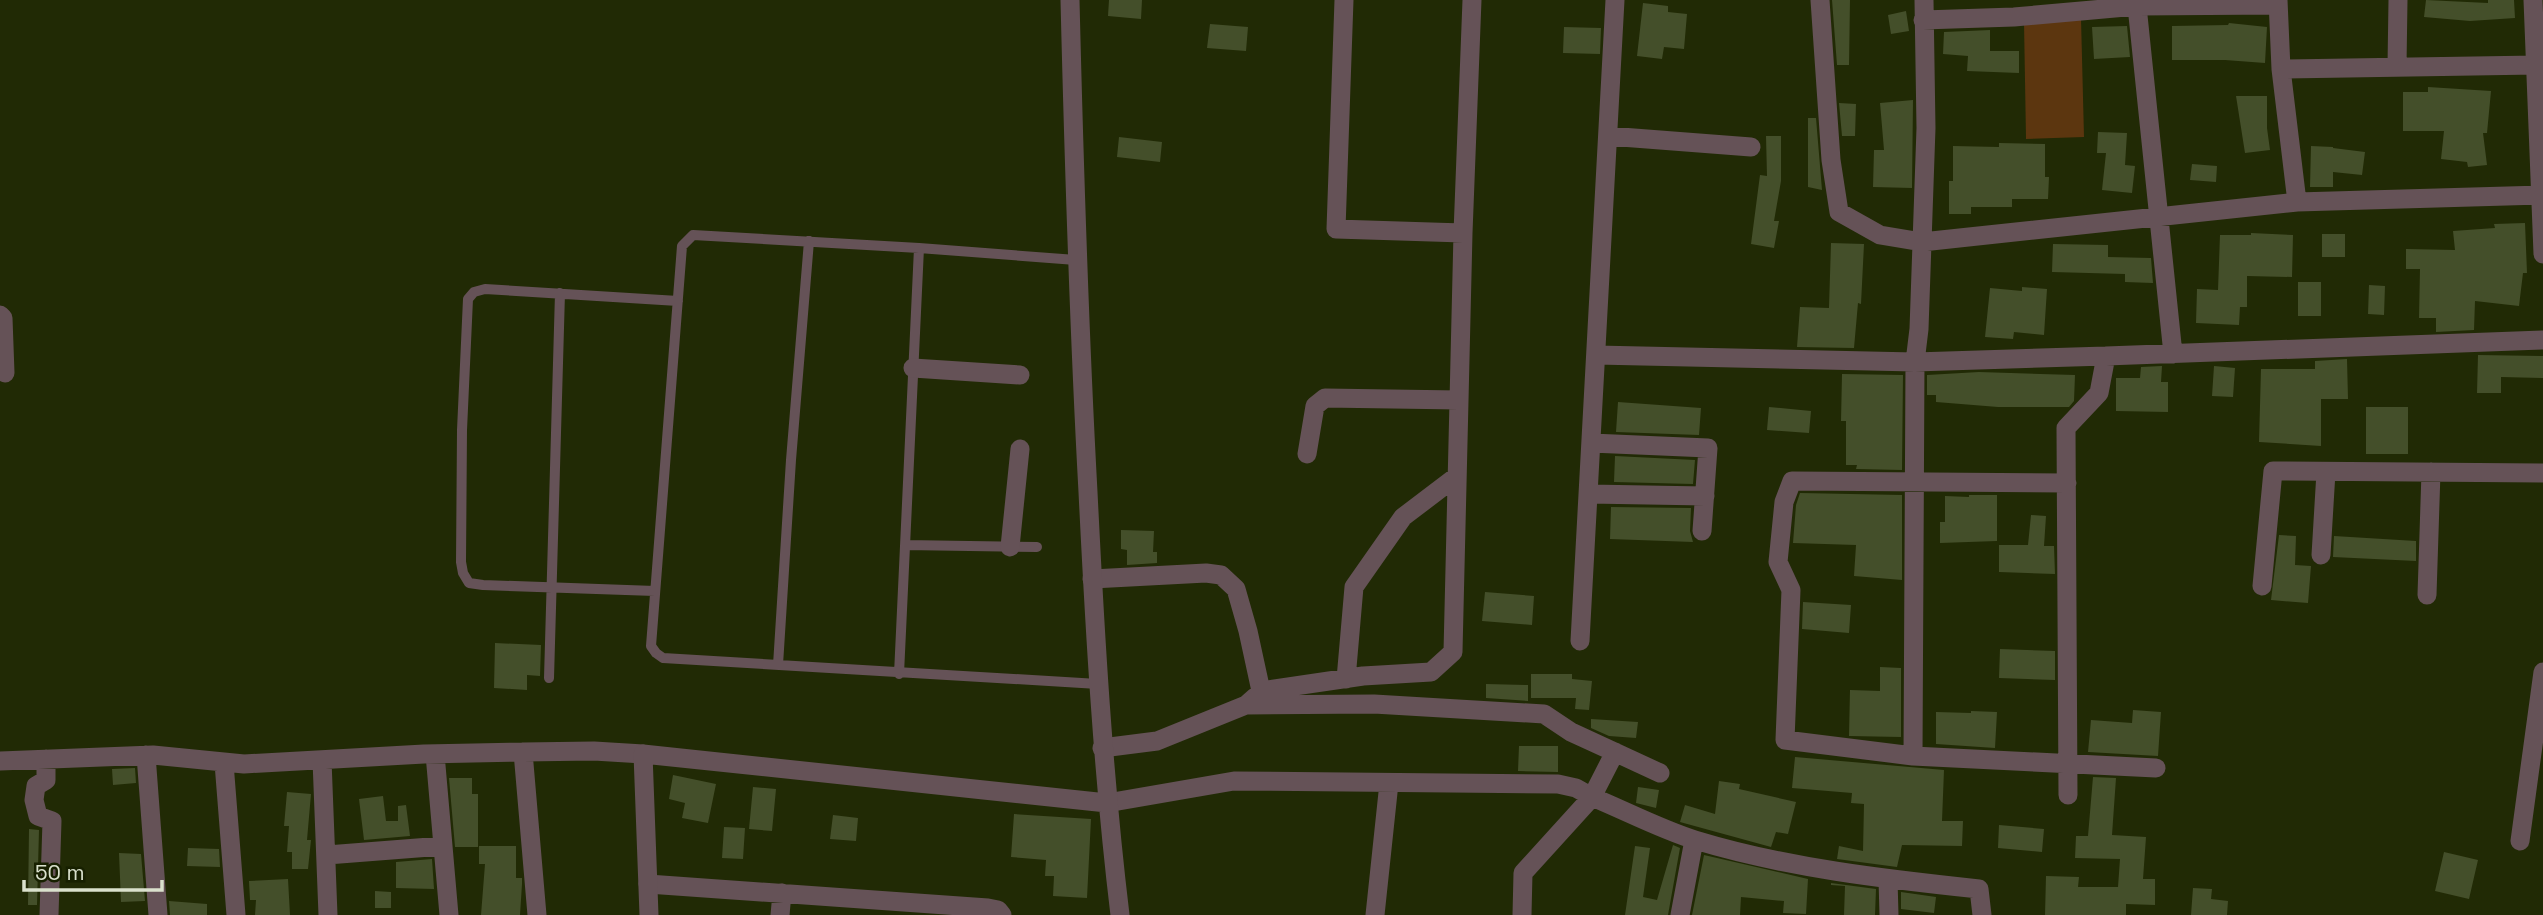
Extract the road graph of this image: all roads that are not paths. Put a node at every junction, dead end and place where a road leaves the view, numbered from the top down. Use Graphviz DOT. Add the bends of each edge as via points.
graph roads {
  1 [pos="1070,0"];
  2 [pos="1344,0"];
  3 [pos="1472,0"];
  4 [pos="1615,0"];
  5 [pos="1821,0"];
  6 [pos="2398,0"];
  7 [pos="2533,0"];
  8 [pos="2278,2"];
  9 [pos="2137,6"];
  10 [pos="1924,10"];
  11 [pos="2536,65"];
  12 [pos="2397,66"];
  13 [pos="2281,69"];
  14 [pos="1608,136"];
  15 [pos="1751,147"];
  16 [pos="2542,195"];
  17 [pos="2297,202"];
  18 [pos="2159,217"];
  19 [pos="1463,233"];
  20 [pos="809,241"];
  21 [pos="1922,242"];
  22 [pos="919,248"];
  23 [pos="2543,254"];
  24 [pos="1076,260"];
  25 [pos="559,293"];
  26 [pos="678,301"];
  27 [pos="0,315"];
  28 [pos="2543,340"];
  29 [pos="2173,354"];
  30 [pos="1596,355"];
  31 [pos="2106,356"];
  32 [pos="1915,362"];
  33 [pos="913,368"];
  34 [pos="5,373"];
  35 [pos="1020,375"];
  36 [pos="1459,400"];
  37 [pos="1591,443"];
  38 [pos="1020,449"];
  39 [pos="1307,454"];
  40 [pos="2326,472"];
  41 [pos="2431,472"];
  42 [pos="2543,473"];
  43 [pos="1457,476"];
  44 [pos="1914,483"];
  45 [pos="2067,483"];
  46 [pos="1589,494"];
  47 [pos="1705,496"];
  48 [pos="1702,531"];
  49 [pos="905,545"];
  50 [pos="1010,547"];
  51 [pos="1037,547"];
  52 [pos="2321,555"];
  53 [pos="1092,579"];
  54 [pos="2262,586"];
  55 [pos="553,588"];
  56 [pos="655,590"];
  57 [pos="2427,595"];
  58 [pos="1580,641"];
  59 [pos="778,666"];
  60 [pos="2543,672"];
  61 [pos="900,674"];
  62 [pos="550,678"];
  63 [pos="1346,679"];
  64 [pos="1098,684"];
  65 [pos="1262,691"];
  66 [pos="1246,705"];
  67 [pos="1102,748"];
  68 [pos="523,752"];
  69 [pos="1615,752"];
  70 [pos="435,754"];
  71 [pos="643,754"];
  72 [pos="146,755"];
  73 [pos="1913,756"];
  74 [pos="46,759"];
  75 [pos="322,760"];
  76 [pos="0,761"];
  77 [pos="225,762"];
  78 [pos="2068,765"];
  79 [pos="2156,768"];
  80 [pos="1660,773"];
  81 [pos="1389,783"];
  82 [pos="2068,795"];
  83 [pos="1592,797"];
  84 [pos="1107,803"];
  85 [pos="1694,840"];
  86 [pos="2520,841"];
  87 [pos="443,846"];
  88 [pos="327,855"];
  89 [pos="1888,879"];
  90 [pos="648,884"];
  91 [pos="782,893"];
  92 [pos="890,908"];
  93 [pos="49,915"];
  94 [pos="158,915"];
  95 [pos="236,915"];
  96 [pos="328,915"];
  97 [pos="449,915"];
  98 [pos="537,915"];
  99 [pos="649,915"];
  100 [pos="780,915"];
  101 [pos="1002,915"];
  102 [pos="1120,915"];
  103 [pos="1375,915"];
  104 [pos="1522,915"];
  105 [pos="1680,915"];
  106 [pos="1889,915"];
  107 [pos="1982,915"];
  1 -- 24 [label="street"];
  2 -- 19 [label="street" via="1336,229"];
  3 -- 19 [label="street"];
  4 -- 14 [label="street"];
  5 -- 21 [label="street" via="1831,160 1839,212 1880,236"];
  6 -- 12 [label="street"];
  7 -- 11 [label="street"];
  8 -- 9 [label="street"];
  8 -- 13 [label="street"];
  9 -- 10 [label="street" via="2014,17"];
  9 -- 18 [label="street"];
  10 -- 21 [label="street" via="1927,100"];
  11 -- 12 [label="street"];
  11 -- 16 [label="street"];
  12 -- 13 [label="street"];
  13 -- 17 [label="street"];
  14 -- 15 [label="street"];
  14 -- 30 [label="street"];
  16 -- 17 [label="street"];
  16 -- 23 [label="street"];
  17 -- 18 [label="street"];
  18 -- 21 [label="street"];
  18 -- 29 [label="street"];
  19 -- 36 [label="street"];
  20 -- 22 [label="lane"];
  20 -- 26 [label="lane" via="693,234 682,246"];
  20 -- 59 [label="lane"];
  21 -- 32 [label="street"];
  22 -- 24 [label="lane"];
  22 -- 33 [label="lane"];
  24 -- 53 [label="street"];
  25 -- 26 [label="lane"];
  25 -- 55 [label="lane"];
  25 -- 55 [label="lane" via="485,289 468,299 462,430 463,573 469,583"];
  26 -- 56 [label="lane"];
  27 -- 34 [label="street"];
  28 -- 29 [label="street"];
  29 -- 31 [label="street"];
  30 -- 32 [label="street"];
  30 -- 37 [label="street"];
  31 -- 32 [label="street"];
  31 -- 45 [label="street" via="2099,393 2066,428"];
  32 -- 44 [label="street"];
  33 -- 35 [label="street"];
  33 -- 49 [label="lane"];
  36 -- 39 [label="street" via="1325,398 1315,406"];
  36 -- 43 [label="street"];
  37 -- 46 [label="street"];
  37 -- 47 [label="street" via="1708,448"];
  38 -- 50 [label="street"];
  40 -- 41 [label="street"];
  40 -- 52 [label="street"];
  40 -- 54 [label="street" via="2273,471"];
  41 -- 42 [label="street"];
  41 -- 57 [label="street"];
  43 -- 63 [label="street" via="1403,517 1354,587"];
  43 -- 63 [label="street" via="1454,652 1431,672"];
  44 -- 45 [label="street"];
  44 -- 73 [label="street"];
  44 -- 73 [label="street" via="1792,481 1784,502 1779,562 1791,590 1785,740"];
  45 -- 78 [label="street"];
  46 -- 47 [label="street"];
  46 -- 58 [label="street"];
  47 -- 48 [label="street"];
  49 -- 50 [label="lane"];
  49 -- 61 [label="lane"];
  50 -- 51 [label="lane"];
  53 -- 64 [label="street"];
  53 -- 65 [label="street" via="1221,575 1236,589"];
  55 -- 56 [label="lane"];
  55 -- 62 [label="lane"];
  56 -- 59 [label="lane" via="651,646 663,658"];
  59 -- 61 [label="lane"];
  60 -- 86 [label="street"];
  61 -- 64 [label="lane"];
  63 -- 65 [label="street"];
  64 -- 67 [label="street"];
  65 -- 66 [label="street"];
  66 -- 67 [label="street" via="1157,741"];
  66 -- 69 [label="street" via="1374,704 1544,714"];
  67 -- 84 [label="street"];
  68 -- 70 [label="street"];
  68 -- 71 [label="street"];
  68 -- 98 [label="street"];
  69 -- 80 [label="street"];
  69 -- 83 [label="street"];
  70 -- 75 [label="street"];
  70 -- 87 [label="street"];
  71 -- 84 [label="street"];
  71 -- 90 [label="street"];
  72 -- 74 [label="street"];
  72 -- 77 [label="street"];
  72 -- 94 [label="street"];
  73 -- 78 [label="street"];
  74 -- 76 [label="street"];
  74 -- 93 [label="street" via="47,780 36,786 34,800 38,816 52,821"];
  75 -- 77 [label="street"];
  75 -- 88 [label="street"];
  77 -- 95 [label="street"];
  78 -- 79 [label="street"];
  78 -- 82 [label="street"];
  81 -- 83 [label="street" via="1558,784"];
  81 -- 84 [label="street" via="1234,781"];
  81 -- 103 [label="street"];
  83 -- 85 [label="street"];
  83 -- 104 [label="street" via="1523,873"];
  84 -- 102 [label="street"];
  85 -- 89 [label="street"];
  85 -- 105 [label="street"];
  87 -- 88 [label="street"];
  87 -- 97 [label="street"];
  88 -- 96 [label="street"];
  89 -- 106 [label="street"];
  89 -- 107 [label="street" via="1979,889"];
  90 -- 91 [label="street"];
  90 -- 99 [label="street"];
  91 -- 92 [label="street"];
  91 -- 100 [label="street"];
  92 -- 101 [label="street" via="988,908"];
}
